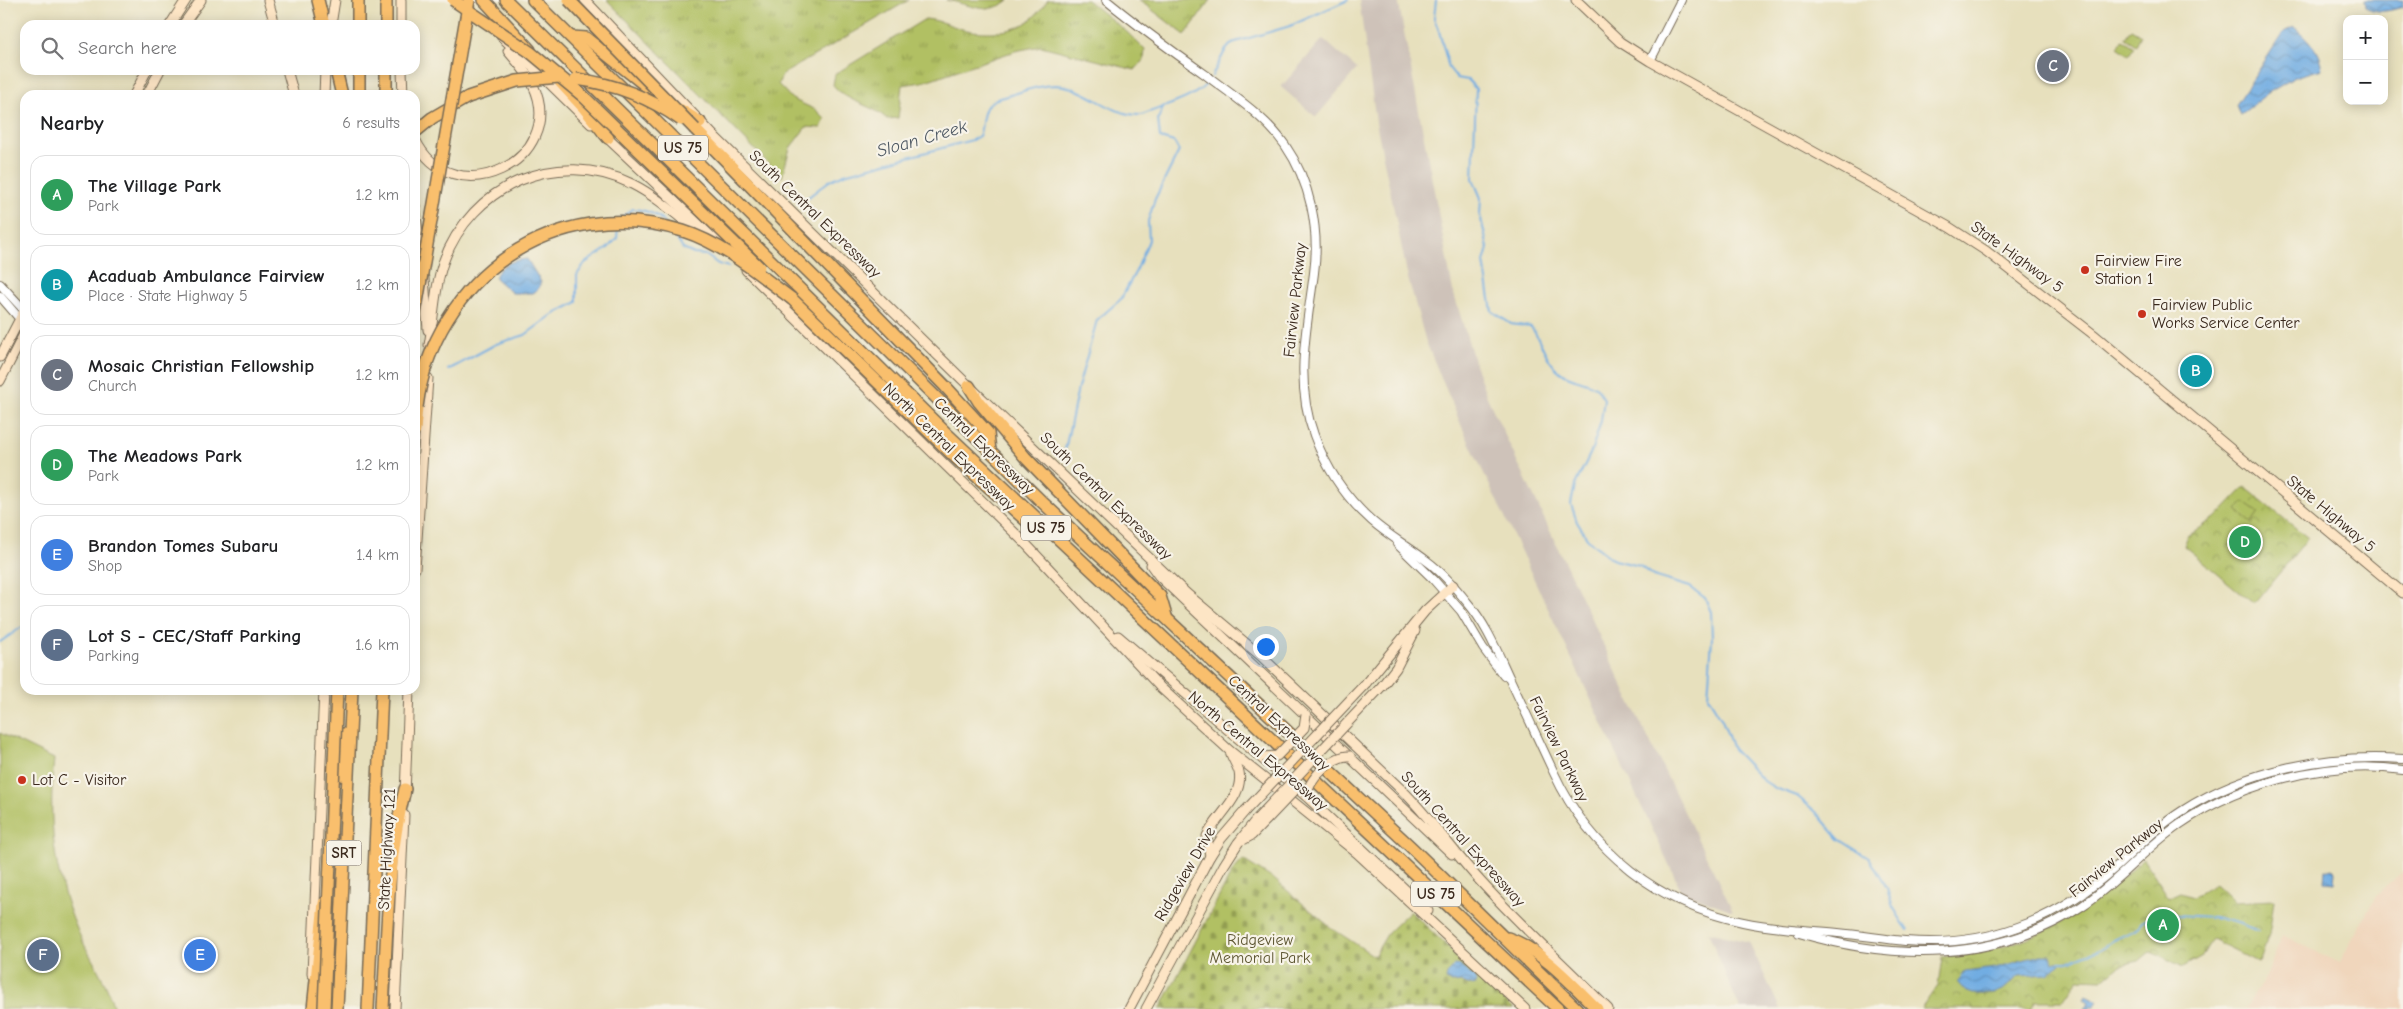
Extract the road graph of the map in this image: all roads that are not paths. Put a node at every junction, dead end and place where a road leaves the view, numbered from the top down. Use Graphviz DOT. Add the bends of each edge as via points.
graph roads {
  1 [pos="186,0"];
  2 [pos="192,0"];
  3 [pos="201,0"];
  4 [pos="268,0"];
  5 [pos="318,0"];
  6 [pos="335,0"];
  7 [pos="358,0"];
  8 [pos="386,0"];
  9 [pos="401,0"];
  10 [pos="453,0"];
  11 [pos="469,0"];
  12 [pos="484,0"];
  13 [pos="506,0"];
  14 [pos="533,0"];
  15 [pos="569,0"];
  16 [pos="585,0"];
  17 [pos="1106,0"];
  18 [pos="1576,0"];
  19 [pos="1681,0"];
  20 [pos="173,20"];
  21 [pos="182,20"];
  22 [pos="187,20"];
  23 [pos="274,20"];
  24 [pos="323,20"];
  25 [pos="332,20"];
  26 [pos="358,20"];
  27 [pos="386,20"];
  28 [pos="401,20"];
  29 [pos="502,37"];
  30 [pos="571,37"];
  31 [pos="1650,61"];
  32 [pos="144,75"];
  33 [pos="157,75"];
  34 [pos="289,75"];
  35 [pos="325,75"];
  36 [pos="337,75"];
  37 [pos="358,75"];
  38 [pos="386,75"];
  39 [pos="402,75"];
  40 [pos="137,90"];
  41 [pos="150,90"];
  42 [pos="293,90"];
  43 [pos="324,90"];
  44 [pos="341,90"];
  45 [pos="359,90"];
  46 [pos="386,90"];
  47 [pos="403,90"];
  48 [pos="698,126"];
  49 [pos="420,128"];
  50 [pos="608,138"];
  51 [pos="420,147"];
  52 [pos="420,256"];
  53 [pos="743,266"];
  54 [pos="0,284"];
  55 [pos="420,285"];
  56 [pos="0,296"];
  57 [pos="792,299"];
  58 [pos="20,310"];
  59 [pos="20,312"];
  60 [pos="20,322"];
  61 [pos="20,342"];
  62 [pos="429,345"];
  63 [pos="0,357"];
  64 [pos="0,381"];
  65 [pos="969,386"];
  66 [pos="420,387"];
  67 [pos="990,450"];
  68 [pos="420,489"];
  69 [pos="1375,524"];
  70 [pos="1140,549"];
  71 [pos="1453,584"];
  72 [pos="1445,592"];
  73 [pos="2403,593"];
  74 [pos="1425,611"];
  75 [pos="1095,616"];
  76 [pos="1167,618"];
  77 [pos="1148,625"];
  78 [pos="1515,690"];
  79 [pos="324,695"];
  80 [pos="337,695"];
  81 [pos="352,695"];
  82 [pos="352,695"];
  83 [pos="382,695"];
  84 [pos="385,695"];
  85 [pos="409,695"];
  86 [pos="381,708"];
  87 [pos="1306,715"];
  88 [pos="1323,730"];
  89 [pos="1332,739"];
  90 [pos="1230,751"];
  91 [pos="1350,756"];
  92 [pos="1262,757"];
  93 [pos="2403,759"];
  94 [pos="2403,770"];
  95 [pos="1280,774"];
  96 [pos="1294,785"];
  97 [pos="405,788"];
  98 [pos="1307,797"];
  99 [pos="1210,856"];
  100 [pos="1479,880"];
  101 [pos="1785,929"];
  102 [pos="1502,936"];
  103 [pos="1163,945"];
  104 [pos="1177,952"];
  105 [pos="1479,966"];
  106 [pos="369,979"];
  107 [pos="318,1009"];
  108 [pos="337,1009"];
  109 [pos="368,1009"];
  110 [pos="375,1009"];
  111 [pos="384,1009"];
  112 [pos="395,1009"];
  113 [pos="1129,1009"];
  114 [pos="1146,1009"];
  115 [pos="1525,1009"];
  116 [pos="1558,1009"];
  117 [pos="1578,1009"];
  118 [pos="1598,1009"];
  119 [pos="1608,1009"];
  1 -- 20 [label="main road"];
  2 -- 21 [label="main road"];
  3 -- 22 [label="main road"];
  4 -- 23 [label="main road"];
  5 -- 24 [label="highway"];
  6 -- 25 [label="main road"];
  7 -- 26 [label="highway"];
  8 -- 27 [label="highway"];
  9 -- 28 [label="main road"];
  10 -- 57 [label="highway, bridge" via="530,52 583,96"];
  11 -- 29 [label="main road, North Central Expressway"];
  11 -- 55 [label="highway, bridge"];
  12 -- 50 [label="highway"];
  13 -- 77 [label="highway, Central Expressway / US 75" via="945,432"];
  14 -- 30 [label="highway, Central Expressway / US 75"];
  15 -- 48 [label="highway, bridge"];
  16 -- 48 [label="main road, South Central Expressway"];
  17 -- 69 [label="street, Fairview Parkway" via="1242,102 1284,144 1307,190 1316,248 1303,344 1302,373 1307,411 1314,437 1332,473 1352,501"];
  18 -- 31 [label="main road, State Highway 5" via="1620,42"];
  19 -- 31 [label="street"];
  29 -- 50 [label="main road, North Central Expressway"];
  29 -- 51 [label="main road" via="531,80 538,104 535,134 521,157 498,172 484,176 458,175 435,164"];
  30 -- 48 [label="highway" via="586,38"];
  30 -- 67 [label="highway, Central Expressway / US 75"];
  31 -- 73 [label="main road, State Highway 5" via="1949,227 1986,251 2093,334"];
  32 -- 40 [label="main road"];
  33 -- 41 [label="main road"];
  34 -- 42 [label="main road"];
  35 -- 43 [label="main road"];
  36 -- 44 [label="highway"];
  37 -- 45 [label="highway"];
  38 -- 46 [label="highway"];
  39 -- 47 [label="main road"];
  48 -- 49 [label="highway, bridge" via="630,91 593,81 558,78 517,81 483,91 450,107"];
  48 -- 65 [label="main road, South Central Expressway"];
  48 -- 67 [label="highway" via="988,433"];
  50 -- 53 [label="main road, North Central Expressway"];
  52 -- 62 [label="main road"];
  53 -- 62 [label="main road" via="644,190 631,184 586,170 536,174 498,191 469,216 458,232 438,280"];
  53 -- 75 [label="main road, North Central Expressway"];
  54 -- 58 [label="street"];
  56 -- 59 [label="street"];
  57 -- 66 [label="highway, bridge" via="729,253 682,230 623,222 566,229 511,254 493,266 463,295 433,345"];
  57 -- 77 [label="highway" via="955,457"];
  60 -- 63 [label="main road"];
  61 -- 64 [label="main road"];
  62 -- 68 [label="main road"];
  65 -- 70 [label="main road, South Central Expressway"];
  65 -- 76 [label="highway" via="1025,457 1160,596"];
  67 -- 76 [label="highway, Central Expressway / US 75"];
  69 -- 71 [label="street, Fairview Parkway" via="1427,560"];
  69 -- 72 [label="street, Fairview Parkway"];
  70 -- 87 [label="main road" via="1159,576"];
  70 -- 100 [label="main road, South Central Expressway" via="1199,605 1261,656 1407,795"];
  71 -- 72 [label="main road, Ridgeview Drive"];
  71 -- 78 [label="street, Fairview Parkway" via="1483,624"];
  72 -- 74 [label="main road, Ridgeview Drive"];
  72 -- 78 [label="street, Fairview Parkway"];
  74 -- 88 [label="main road, Ridgeview Drive, bridge" via="1382,666"];
  74 -- 89 [label="main road, Ridgeview Drive, bridge" via="1396,668"];
  75 -- 90 [label="main road, North Central Expressway" via="1160,687"];
  75 -- 92 [label="main road"];
  76 -- 102 [label="highway, Central Expressway / US 75"];
  77 -- 116 [label="highway, Central Expressway / US 75"];
  78 -- 101 [label="street, Fairview Parkway" via="1572,807 1617,860 1650,885 1692,907 1736,921"];
  79 -- 107 [label="main road"];
  80 -- 107 [label="highway, bridge"];
  81 -- 107 [label="highway" via="343,733"];
  82 -- 108 [label="highway, SRT"];
  83 -- 86 [label="highway, SRT"];
  84 -- 86 [label="highway"];
  85 -- 97 [label="main road, State Highway 121"];
  86 -- 106 [label="highway, SRT"];
  87 -- 88 [label="main road"];
  87 -- 92 [label="main road, bridge" via="1304,728 1277,756"];
  88 -- 89 [label="main road"];
  88 -- 95 [label="main road, Ridgeview Drive, bridge"];
  89 -- 91 [label="main road"];
  89 -- 96 [label="main road, Ridgeview Drive, bridge"];
  90 -- 99 [label="main road" via="1239,783 1208,836"];
  90 -- 105 [label="main road, North Central Expressway" via="1357,853"];
  91 -- 98 [label="main road, bridge" via="1340,755 1334,759 1308,787"];
  91 -- 100 [label="main road"];
  92 -- 95 [label="main road"];
  93 -- 101 [label="street, Fairview Parkway" via="2319,761 2228,787 2162,825 2076,898 2038,919 1998,934 1957,942 1934,942"];
  94 -- 101 [label="street, Fairview Parkway" via="2320,771 2240,792 2168,832 2082,906 2042,928 2001,944 1958,952 1904,952 1836,944"];
  95 -- 96 [label="main road, bridge"];
  95 -- 99 [label="main road, Ridgeview Drive, bridge" via="1221,839"];
  96 -- 98 [label="main road, bridge"];
  96 -- 104 [label="main road, Ridgeview Drive, bridge" via="1255,820 1238,843"];
  97 -- 111 [label="highway" via="390,868"];
  97 -- 112 [label="main road, State Highway 121"];
  98 -- 105 [label="main road" via="1463,946"];
  99 -- 103 [label="main road, Ridgeview Drive"];
  100 -- 119 [label="main road, South Central Expressway" via="1533,938"];
  102 -- 117 [label="highway, Central Expressway / US 75"];
  102 -- 118 [label="highway" via="1522,943"];
  103 -- 104 [label="main road"];
  103 -- 113 [label="main road, Ridgeview Drive"];
  104 -- 114 [label="main road, Ridgeview Drive"];
  105 -- 115 [label="main road, North Central Expressway"];
  106 -- 109 [label="highway, SRT"];
  106 -- 110 [label="highway"];
}
